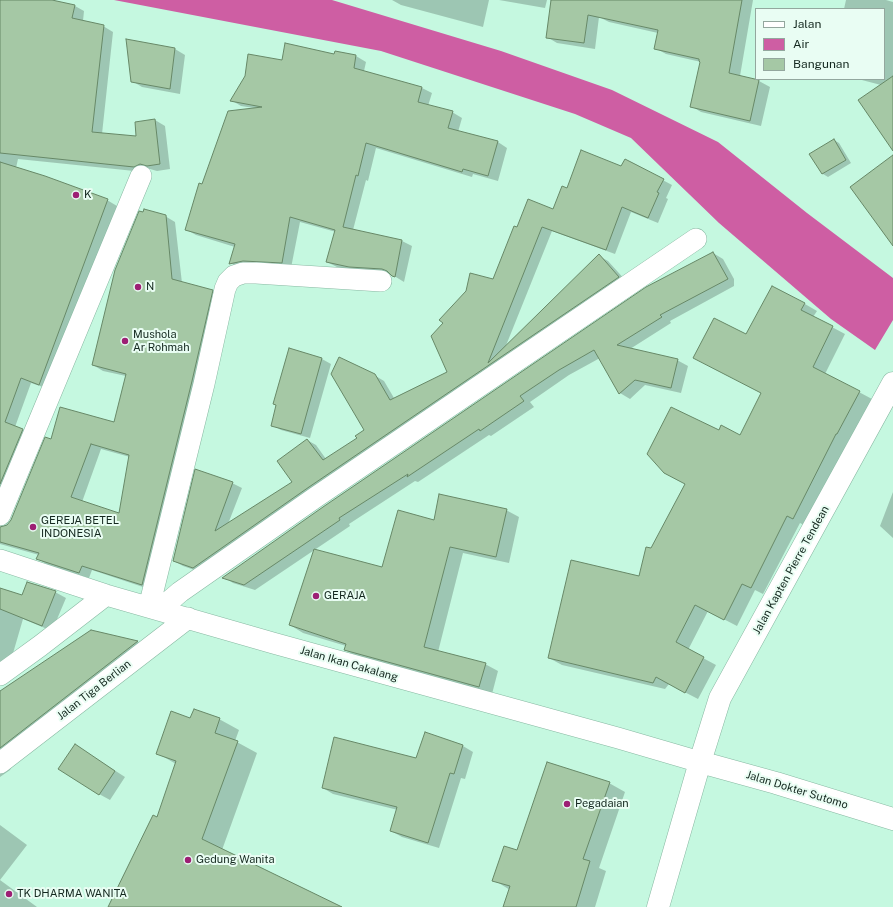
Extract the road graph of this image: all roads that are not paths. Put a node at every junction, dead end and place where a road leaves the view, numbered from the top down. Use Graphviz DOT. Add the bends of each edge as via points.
graph roads {
  1 [pos="141,176"];
  2 [pos="696,240"];
  3 [pos="381,282"];
  4 [pos="893,383"];
  5 [pos="0,515"];
  6 [pos="0,560"];
  7 [pos="106,595"];
  8 [pos="154,609"];
  9 [pos="188,618"];
  10 [pos="0,674"];
  11 [pos="700,762"];
  12 [pos="0,763"];
  13 [pos="893,819"];
  14 [pos="658,907"];
  1 -- 5 [label="street"];
  2 -- 8 [label="street"];
  3 -- 8 [label="street" via="243,273 234,276 228,282"];
  4 -- 11 [label="main road, Jalan Kapten Pierre Tendean" via="720,698"];
  6 -- 7 [label="street, Jalan Ikan Cakalang"];
  7 -- 8 [label="street, Jalan Ikan Cakalang"];
  7 -- 10 [label="street"];
  8 -- 9 [label="street, Jalan Ikan Cakalang"];
  9 -- 11 [label="street, Jalan Ikan Cakalang"];
  9 -- 12 [label="street, Jalan Tiga Berlian"];
  11 -- 13 [label="main road, Jalan Dokter Sutomo"];
  11 -- 14 [label="main road, Jalan Kapten Pierre Tendean"];
}
